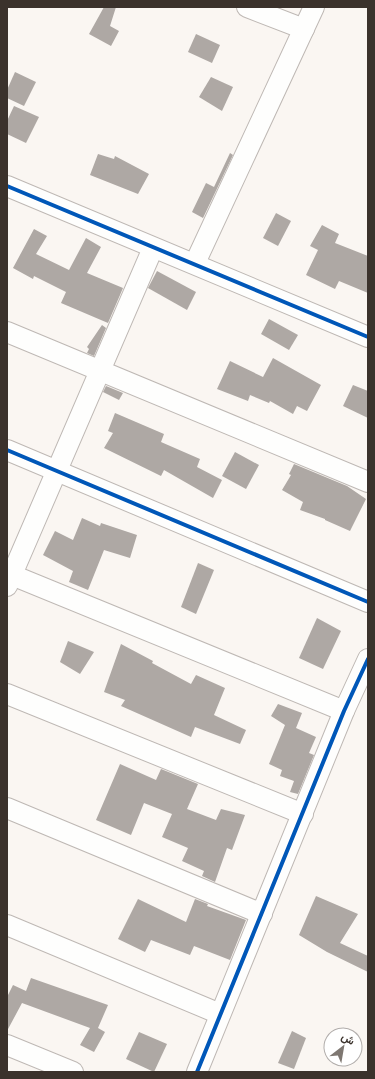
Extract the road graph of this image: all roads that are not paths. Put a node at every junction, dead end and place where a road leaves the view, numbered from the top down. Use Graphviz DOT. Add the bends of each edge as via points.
graph roads {
  1 [pos="247,7"];
  2 [pos="314,7"];
  3 [pos="304,29"];
  4 [pos="7,186"];
  5 [pos="153,248"];
  6 [pos="195,263"];
  7 [pos="7,332"];
  8 [pos="368,337"];
  9 [pos="99,371"];
  10 [pos="7,450"];
  11 [pos="56,470"];
  12 [pos="368,482"];
  13 [pos="8,578"];
  14 [pos="368,602"];
  15 [pos="368,658"];
  16 [pos="7,694"];
  17 [pos="344,711"];
  18 [pos="7,808"];
  19 [pos="303,814"];
  20 [pos="262,914"];
  21 [pos="7,925"];
  22 [pos="220,1014"];
  23 [pos="7,1045"];
  24 [pos="73,1072"];
  25 [pos="197,1072"];
  1 -- 3 [label="street"];
  2 -- 3 [label="street"];
  3 -- 6 [label="street"];
  4 -- 5 [label="street"];
  5 -- 6 [label="street"];
  5 -- 9 [label="street"];
  6 -- 8 [label="street"];
  7 -- 9 [label="street"];
  9 -- 11 [label="street"];
  9 -- 12 [label="street"];
  10 -- 11 [label="street"];
  11 -- 13 [label="street"];
  11 -- 14 [label="street"];
  13 -- 17 [label="street"];
  15 -- 17 [label="street"];
  16 -- 19 [label="street"];
  17 -- 19 [label="street"];
  18 -- 20 [label="street"];
  19 -- 20 [label="street"];
  20 -- 22 [label="street"];
  21 -- 22 [label="street"];
  22 -- 25 [label="street"];
  23 -- 24 [label="street"];
}
